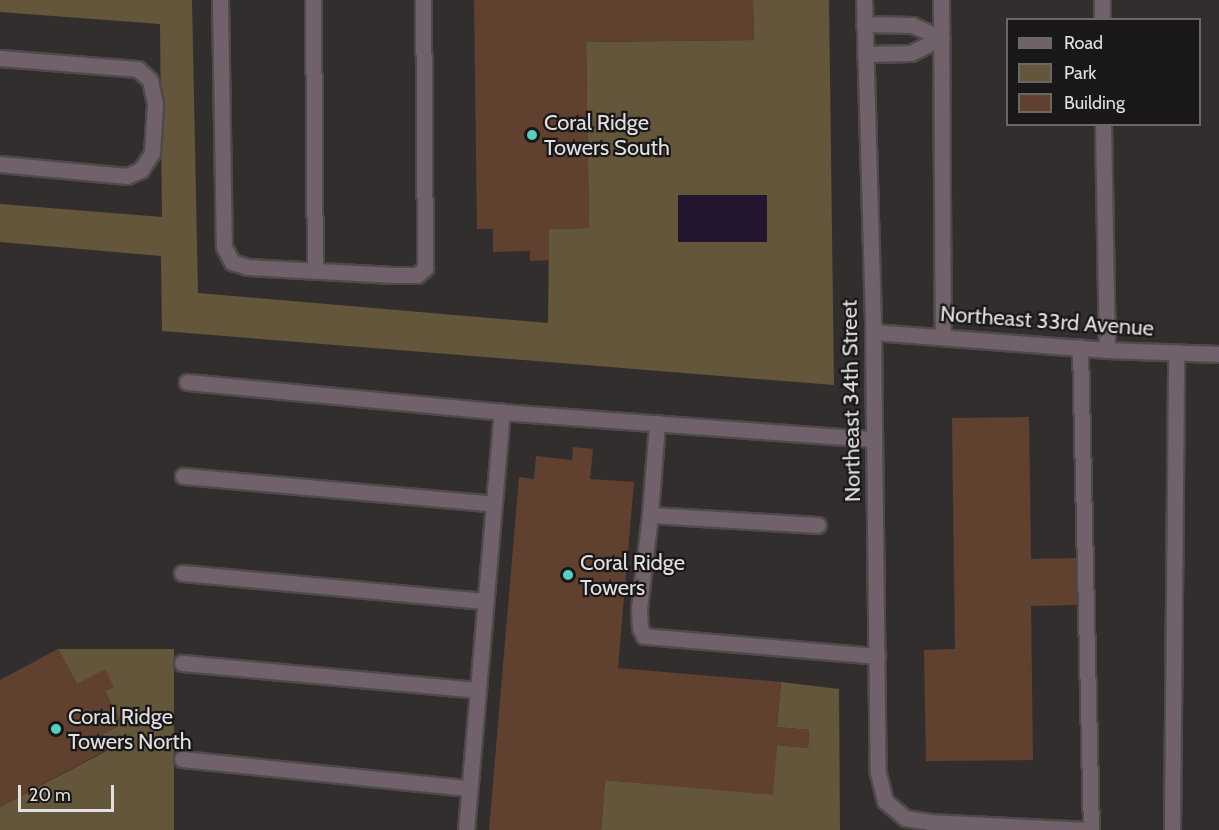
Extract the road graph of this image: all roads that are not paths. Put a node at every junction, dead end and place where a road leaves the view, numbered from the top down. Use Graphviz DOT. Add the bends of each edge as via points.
graph roads {
  1 [pos="220,0"];
  2 [pos="313,0"];
  3 [pos="423,0"];
  4 [pos="864,0"];
  5 [pos="941,0"];
  6 [pos="1102,0"];
  7 [pos="1102,18"];
  8 [pos="864,24"];
  9 [pos="941,38"];
  10 [pos="865,54"];
  11 [pos="0,58"];
  12 [pos="1103,126"];
  13 [pos="0,164"];
  14 [pos="315,271"];
  15 [pos="873,332"];
  16 [pos="943,337"];
  17 [pos="1080,347"];
  18 [pos="1107,350"];
  19 [pos="1176,352"];
  20 [pos="1219,354"];
  21 [pos="187,382"];
  22 [pos="502,412"];
  23 [pos="657,423"];
  24 [pos="874,439"];
  25 [pos="183,476"];
  26 [pos="494,504"];
  27 [pos="650,515"];
  28 [pos="818,525"];
  29 [pos="182,573"];
  30 [pos="485,601"];
  31 [pos="876,656"];
  32 [pos="182,663"];
  33 [pos="478,690"];
  34 [pos="182,759"];
  35 [pos="469,788"];
  36 [pos="466,830"];
  37 [pos="1090,830"];
  38 [pos="1172,830"];
  1 -- 14 [label="street" via="224,247 232,262 247,267"];
  2 -- 14 [label="street"];
  3 -- 14 [label="street" via="425,268 417,275"];
  4 -- 8 [label="street, Northeast 34th Street"];
  5 -- 9 [label="street"];
  6 -- 7 [label="street"];
  8 -- 9 [label="street" via="912,25"];
  8 -- 10 [label="street, Northeast 34th Street"];
  9 -- 10 [label="street" via="911,52"];
  9 -- 16 [label="street"];
  10 -- 15 [label="street, Northeast 34th Street"];
  11 -- 13 [label="street" via="138,69 150,80 155,104 152,153 141,170 127,176"];
  12 -- 18 [label="street"];
  15 -- 16 [label="street, Northeast 33rd Avenue"];
  15 -- 24 [label="street, Northeast 34th Street"];
  16 -- 17 [label="street, Northeast 33rd Avenue"];
  17 -- 18 [label="street, Northeast 33rd Avenue"];
  17 -- 37 [label="street"];
  18 -- 19 [label="street, Northeast 33rd Avenue"];
  19 -- 20 [label="street, Northeast 33rd Avenue"];
  19 -- 38 [label="street"];
  21 -- 22 [label="street"];
  22 -- 23 [label="street"];
  22 -- 26 [label="street"];
  23 -- 24 [label="street"];
  23 -- 27 [label="street"];
  24 -- 31 [label="street, Northeast 34th Street"];
  25 -- 26 [label="street"];
  26 -- 30 [label="street"];
  27 -- 28 [label="street"];
  27 -- 31 [label="street" via="639,609 644,636"];
  29 -- 30 [label="street"];
  30 -- 33 [label="street"];
  31 -- 37 [label="street, Northeast 34th Street" via="878,773 885,801 905,818"];
  32 -- 33 [label="street"];
  33 -- 35 [label="street"];
  34 -- 35 [label="street"];
  35 -- 36 [label="street"];
}
